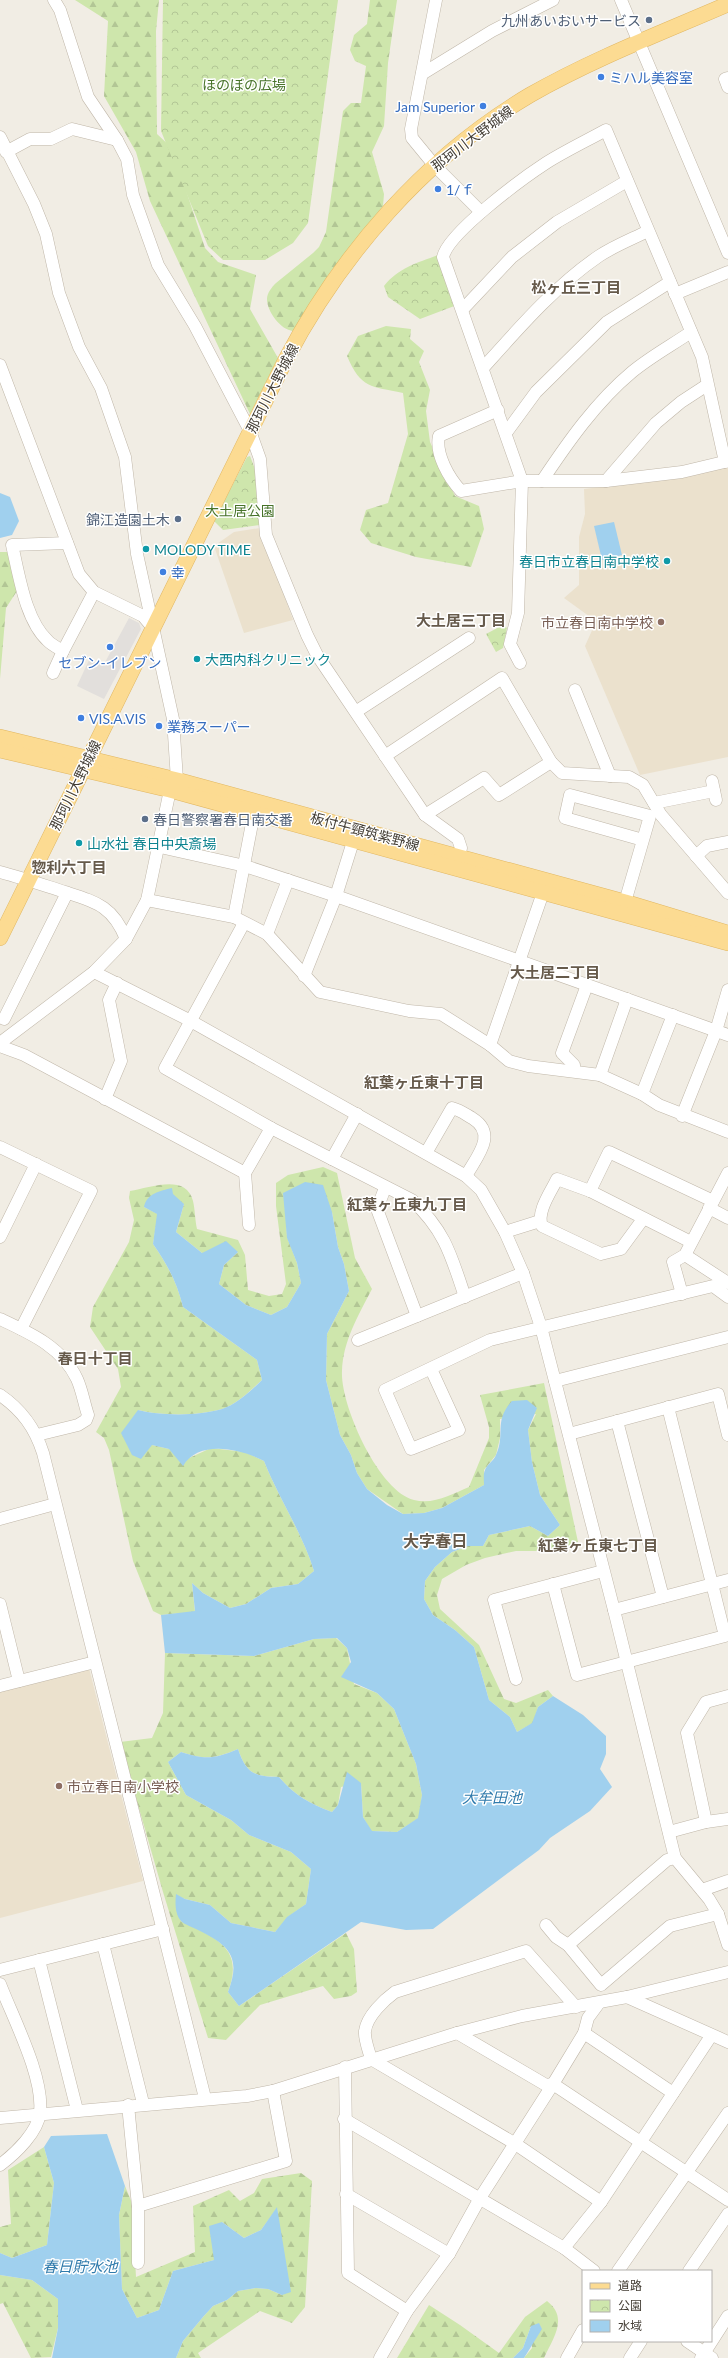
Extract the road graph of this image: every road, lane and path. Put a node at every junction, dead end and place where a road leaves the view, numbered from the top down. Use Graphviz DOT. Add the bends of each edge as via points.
graph roads {
  1 [pos="54,0"];
  2 [pos="436,0"];
  3 [pos="553,0"];
  4 [pos="621,0"];
  5 [pos="728,4"];
  6 [pos="638,42"];
  7 [pos="422,74"];
  8 [pos="728,78"];
  9 [pos="728,87"];
  10 [pos="0,137"];
  11 [pos="117,140"];
  12 [pos="6,152"];
  13 [pos="435,166"];
  14 [pos="627,181"];
  15 [pos="480,212"];
  16 [pos="648,231"];
  17 [pos="728,253"];
  18 [pos="728,272"];
  19 [pos="670,282"];
  20 [pos="675,294"];
  21 [pos="463,309"];
  22 [pos="691,332"];
  23 [pos="0,365"];
  24 [pos="483,368"];
  25 [pos="707,386"];
  26 [pos="498,410"];
  27 [pos="250,431"];
  28 [pos="506,433"];
  29 [pos="727,462"];
  30 [pos="522,480"];
  31 [pos="542,481"];
  32 [pos="606,482"];
  33 [pos="67,543"];
  34 [pos="94,592"];
  35 [pos="154,629"];
  36 [pos="469,638"];
  37 [pos="63,651"];
  38 [pos="520,663"];
  39 [pos="53,673"];
  40 [pos="574,690"];
  41 [pos="357,711"];
  42 [pos="0,737"];
  43 [pos="0,750"];
  44 [pos="385,756"];
  45 [pos="551,762"];
  46 [pos="85,763"];
  47 [pos="610,776"];
  48 [pos="174,785"];
  49 [pos="714,790"];
  50 [pos="654,803"];
  51 [pos="254,813"];
  52 [pos="425,815"];
  53 [pos="355,835"];
  54 [pos="644,840"];
  55 [pos="728,842"];
  56 [pos="160,847"];
  57 [pos="696,856"];
  58 [pos="459,857"];
  59 [pos="245,866"];
  60 [pos="0,872"];
  61 [pos="31,879"];
  62 [pos="288,880"];
  63 [pos="545,887"];
  64 [pos="66,893"];
  65 [pos="728,893"];
  66 [pos="336,896"];
  67 [pos="147,900"];
  68 [pos="625,902"];
  69 [pos="239,920"];
  70 [pos="728,933"];
  71 [pos="267,934"];
  72 [pos="0,938"];
  73 [pos="126,939"];
  74 [pos="728,943"];
  75 [pos="519,961"];
  76 [pos="94,972"];
  77 [pos="304,976"];
  78 [pos="117,983"];
  79 [pos="588,985"];
  80 [pos="728,990"];
  81 [pos="627,999"];
  82 [pos="673,1015"];
  83 [pos="2,1019"];
  84 [pos="190,1020"];
  85 [pos="18,1029"];
  86 [pos="716,1031"];
  87 [pos="728,1035"];
  88 [pos="0,1043"];
  89 [pos="0,1046"];
  90 [pos="490,1046"];
  91 [pos="574,1071"];
  92 [pos="600,1075"];
  93 [pos="642,1094"];
  94 [pos="105,1099"];
  95 [pos="357,1114"];
  96 [pos="682,1116"];
  97 [pos="271,1128"];
  98 [pos="728,1132"];
  99 [pos="0,1147"];
  100 [pos="426,1153"];
  101 [pos="332,1159"];
  102 [pos="36,1164"];
  103 [pos="245,1173"];
  104 [pos="728,1173"];
  105 [pos="466,1176"];
  106 [pos="385,1188"];
  107 [pos="590,1191"];
  108 [pos="711,1205"];
  109 [pos="728,1218"];
  110 [pos="643,1219"];
  111 [pos="540,1221"];
  112 [pos="249,1225"];
  113 [pos="505,1232"];
  114 [pos="0,1238"];
  115 [pos="691,1242"];
  116 [pos="685,1255"];
  117 [pos="523,1273"];
  118 [pos="728,1283"];
  119 [pos="682,1294"];
  120 [pos="465,1296"];
  121 [pos="728,1297"];
  122 [pos="417,1316"];
  123 [pos="0,1319"];
  124 [pos="541,1327"];
  125 [pos="21,1329"];
  126 [pos="728,1337"];
  127 [pos="358,1340"];
  128 [pos="431,1369"];
  129 [pos="555,1381"];
  130 [pos="723,1392"];
  131 [pos="0,1395"];
  132 [pos="668,1407"];
  133 [pos="617,1421"];
  134 [pos="569,1434"];
  135 [pos="37,1435"];
  136 [pos="728,1435"];
  137 [pos="55,1504"];
  138 [pos="0,1519"];
  139 [pos="603,1571"];
  140 [pos="728,1580"];
  141 [pos="553,1584"];
  142 [pos="713,1584"];
  143 [pos="663,1597"];
  144 [pos="0,1604"];
  145 [pos="614,1610"];
  146 [pos="95,1662"];
  147 [pos="627,1663"];
  148 [pos="516,1679"];
  149 [pos="19,1681"];
  150 [pos="0,1686"];
  151 [pos="728,1696"];
  152 [pos="728,1819"];
  153 [pos="706,1822"];
  154 [pos="669,1832"];
  155 [pos="675,1858"];
  156 [pos="728,1881"];
  157 [pos="702,1890"];
  158 [pos="718,1914"];
  159 [pos="546,1925"];
  160 [pos="163,1929"];
  161 [pos="103,1944"];
  162 [pos="568,1945"];
  163 [pos="728,1945"];
  164 [pos="39,1960"];
  165 [pos="0,1970"];
  166 [pos="728,1972"];
  167 [pos="0,1984"];
  168 [pos="626,1997"];
  169 [pos="599,2003"];
  170 [pos="576,2007"];
  171 [pos="584,2032"];
  172 [pos="457,2033"];
  173 [pos="710,2036"];
  174 [pos="728,2042"];
  175 [pos="371,2059"];
  176 [pos="345,2067"];
  177 [pos="553,2084"];
  178 [pos="273,2091"];
  179 [pos="673,2093"];
  180 [pos="205,2098"];
  181 [pos="143,2104"];
  182 [pos="128,2106"];
  183 [pos="77,2110"];
  184 [pos="728,2113"];
  185 [pos="40,2114"];
  186 [pos="1,2116"];
  187 [pos="344,2119"];
  188 [pos="514,2142"];
  189 [pos="640,2142"];
  190 [pos="0,2165"];
  191 [pos="688,2173"];
  192 [pos="346,2194"];
  193 [pos="480,2198"];
  194 [pos="728,2200"];
  195 [pos="601,2202"];
  196 [pos="138,2206"];
  197 [pos="728,2214"];
  198 [pos="564,2248"];
  199 [pos="450,2254"];
  200 [pos="138,2263"];
  201 [pos="593,2270"];
  202 [pos="619,2270"];
  203 [pos="690,2270"];
  204 [pos="407,2311"];
  205 [pos="728,2316"];
  206 [pos="582,2332"];
  207 [pos="640,2342"];
  208 [pos="688,2342"];
  209 [pos="706,2356"];
  210 [pos="380,2358"];
  211 [pos="567,2358"];
  212 [pos="630,2358"];
  1 -- 11 [label="street" via="60,10 88,97"];
  2 -- 7 [label="street"];
  3 -- 7 [label="street" via="492,31"];
  4 -- 6 [label="street"];
  5 -- 6 [label="main road, 那珂川大野城線"];
  6 -- 13 [label="main road, 那珂川大野城線" via="529,96 486,125"];
  6 -- 17 [label="street"];
  7 -- 13 [label="street" via="411,129 412,138"];
  8 -- 9 [label="street" via="725,79"];
  10 -- 12 [label="street"];
  11 -- 12 [label="street" via="72,129 51,139 30,139"];
  11 -- 27 [label="street" via="127,159 133,196 158,265 195,326"];
  12 -- 35 [label="street" via="34,204 46,234 59,293 79,347 101,388 114,420 124,457 137,554"];
  13 -- 15 [label="street"];
  13 -- 27 [label="main road, 那珂川大野城線" via="375,226 332,283 295,341"];
  14 -- 15 [label="street" via="606,130 546,163"];
  14 -- 16 [label="street"];
  14 -- 21 [label="street" via="557,222 512,257"];
  15 -- 21 [label="street" via="445,249 443,257"];
  16 -- 19 [label="street"];
  16 -- 24 [label="street" via="600,255 528,318"];
  18 -- 20 [label="street"];
  19 -- 20 [label="street"];
  19 -- 28 [label="street" via="607,322 536,392"];
  20 -- 22 [label="street"];
  21 -- 24 [label="street"];
  22 -- 25 [label="street" via="702,357"];
  22 -- 31 [label="street" via="632,371 603,399 564,448"];
  23 -- 33 [label="street"];
  24 -- 26 [label="street"];
  25 -- 29 [label="street"];
  25 -- 32 [label="street" via="681,402 656,423"];
  26 -- 28 [label="street"];
  26 -- 30 [label="street" via="439,436 437,444 450,480 461,491"];
  27 -- 35 [label="main road, 那珂川大野城線"];
  27 -- 41 [label="street" via="260,459 266,534 310,642"];
  28 -- 30 [label="street"];
  29 -- 32 [label="street" via="682,472"];
  30 -- 31 [label="street"];
  30 -- 38 [label="street" via="518,613 510,644"];
  31 -- 32 [label="street"];
  33 -- 34 [label="street" via="79,574"];
  33 -- 37 [label="street" via="12,545 33,620 47,640"];
  34 -- 35 [label="street" via="143,616"];
  34 -- 37 [label="street"];
  35 -- 46 [label="main road, 那珂川大野城線"];
  35 -- 48 [label="street" via="173,719"];
  36 -- 41 [label="street"];
  37 -- 39 [label="street"];
  40 -- 47 [label="street"];
  41 -- 44 [label="street"];
  42 -- 46 [label="main road, 板付牛頸筑紫野線"];
  43 -- 46 [label="main road, 板付牛頸筑紫野線"];
  44 -- 45 [label="street" via="502,678"];
  44 -- 52 [label="street"];
  45 -- 47 [label="street" via="562,773"];
  45 -- 52 [label="street" via="499,795 484,778"];
  46 -- 48 [label="main road, 板付牛頸筑紫野線"];
  46 -- 61 [label="main road, 那珂川大野城線"];
  47 -- 50 [label="street" via="629,777 643,785"];
  48 -- 51 [label="main road, 板付牛頸筑紫野線"];
  48 -- 53 [label="main road, 板付牛頸筑紫野線"];
  48 -- 56 [label="street"];
  49 -- 50 [label="street"];
  50 -- 57 [label="street"];
  51 -- 53 [label="main road, 板付牛頸筑紫野線"];
  51 -- 59 [label="street"];
  52 -- 58 [label="street" via="458,840 461,848"];
  53 -- 58 [label="main road, 板付牛頸筑紫野線"];
  53 -- 63 [label="main road, 板付牛頸筑紫野線"];
  53 -- 66 [label="street"];
  54 -- 54 [label="street" via="650,816 570,795 565,818"];
  54 -- 68 [label="street"];
  55 -- 57 [label="street" via="707,846"];
  56 -- 59 [label="street"];
  56 -- 67 [label="street"];
  57 -- 65 [label="street"];
  58 -- 63 [label="main road, 板付牛頸筑紫野線"];
  59 -- 62 [label="street"];
  59 -- 69 [label="street"];
  60 -- 61 [label="street"];
  61 -- 64 [label="street"];
  61 -- 72 [label="main road, 那珂川大野城線"];
  62 -- 66 [label="street"];
  62 -- 71 [label="street"];
  63 -- 68 [label="main road, 板付牛頸筑紫野線"];
  63 -- 74 [label="main road, 板付牛頸筑紫野線"];
  63 -- 75 [label="street"];
  64 -- 73 [label="street" via="97,902 120,924"];
  64 -- 83 [label="street"];
  66 -- 75 [label="street"];
  66 -- 77 [label="street"];
  67 -- 69 [label="street"];
  67 -- 73 [label="street"];
  68 -- 70 [label="main road, 板付牛頸筑紫野線"];
  69 -- 71 [label="street"];
  69 -- 84 [label="street"];
  71 -- 77 [label="street"];
  73 -- 76 [label="street"];
  75 -- 79 [label="street"];
  75 -- 90 [label="street"];
  76 -- 78 [label="street"];
  76 -- 85 [label="street"];
  77 -- 90 [label="street" via="320,992 409,1011 441,1014"];
  78 -- 84 [label="street"];
  78 -- 94 [label="street" via="109,1000 121,1061"];
  79 -- 81 [label="street"];
  79 -- 91 [label="street" via="562,1053 574,1065"];
  80 -- 86 [label="street"];
  81 -- 82 [label="street"];
  81 -- 92 [label="street"];
  82 -- 86 [label="street"];
  82 -- 93 [label="street"];
  83 -- 85 [label="street"];
  84 -- 95 [label="street"];
  84 -- 97 [label="street" via="165,1068"];
  85 -- 88 [label="street"];
  86 -- 87 [label="street"];
  86 -- 96 [label="street"];
  89 -- 94 [label="street" via="24,1055"];
  90 -- 91 [label="street" via="509,1061 528,1066"];
  91 -- 92 [label="street"];
  92 -- 93 [label="street"];
  93 -- 96 [label="street"];
  94 -- 103 [label="street"];
  95 -- 100 [label="street"];
  95 -- 101 [label="street"];
  96 -- 98 [label="street"];
  97 -- 101 [label="street"];
  97 -- 103 [label="street"];
  99 -- 102 [label="street"];
  100 -- 105 [label="street"];
  100 -- 105 [label="street" via="452,1108 458,1110 480,1123 485,1132 484,1142"];
  101 -- 106 [label="street"];
  102 -- 114 [label="street"];
  102 -- 125 [label="street" via="91,1191"];
  103 -- 112 [label="street"];
  104 -- 108 [label="street"];
  105 -- 113 [label="street" via="481,1190"];
  106 -- 120 [label="street" via="412,1200 430,1217 449,1248"];
  106 -- 122 [label="street" via="376,1209"];
  107 -- 108 [label="street" via="609,1152"];
  107 -- 110 [label="street"];
  107 -- 111 [label="street" via="557,1179"];
  108 -- 109 [label="street"];
  108 -- 115 [label="street"];
  110 -- 111 [label="street" via="621,1249 601,1254 542,1226"];
  110 -- 115 [label="street"];
  111 -- 113 [label="street"];
  113 -- 117 [label="street"];
  115 -- 116 [label="street"];
  116 -- 118 [label="street"];
  116 -- 119 [label="street" via="673,1262"];
  117 -- 120 [label="street"];
  117 -- 124 [label="street"];
  119 -- 121 [label="street" via="713,1286"];
  119 -- 124 [label="street"];
  120 -- 122 [label="street"];
  122 -- 127 [label="street"];
  123 -- 125 [label="street"];
  124 -- 128 [label="street" via="490,1340"];
  124 -- 129 [label="street"];
  125 -- 135 [label="street" via="49,1344 73,1370 88,1415 86,1420 78,1425"];
  126 -- 129 [label="street"];
  128 -- 128 [label="street" via="385,1390 411,1449 459,1430"];
  129 -- 134 [label="street"];
  130 -- 132 [label="street"];
  130 -- 136 [label="street"];
  131 -- 135 [label="street" via="18,1409"];
  132 -- 133 [label="street"];
  132 -- 142 [label="street"];
  133 -- 134 [label="street"];
  133 -- 143 [label="street"];
  134 -- 139 [label="street"];
  135 -- 137 [label="street"];
  137 -- 138 [label="street"];
  137 -- 146 [label="street"];
  139 -- 141 [label="street"];
  139 -- 145 [label="street"];
  140 -- 142 [label="street"];
  141 -- 147 [label="street" via="577,1675"];
  141 -- 148 [label="street" via="494,1600"];
  142 -- 143 [label="street"];
  142 -- 147 [label="street" via="725,1636"];
  143 -- 145 [label="street"];
  144 -- 149 [label="street"];
  145 -- 147 [label="street"];
  146 -- 149 [label="street"];
  146 -- 160 [label="street"];
  147 -- 154 [label="street"];
  149 -- 150 [label="street"];
  151 -- 153 [label="street" via="706,1702 687,1734"];
  152 -- 153 [label="street"];
  153 -- 154 [label="street"];
  154 -- 155 [label="street"];
  155 -- 157 [label="street"];
  155 -- 162 [label="street" via="667,1860"];
  156 -- 157 [label="street"];
  157 -- 158 [label="street"];
  158 -- 162 [label="street" via="670,1926 602,1985"];
  158 -- 163 [label="street"];
  159 -- 162 [label="street" via="556,1937"];
  160 -- 161 [label="street"];
  160 -- 180 [label="street"];
  161 -- 164 [label="street"];
  161 -- 181 [label="street"];
  164 -- 165 [label="street"];
  164 -- 183 [label="street"];
  166 -- 168 [label="street"];
  167 -- 185 [label="street" via="40,2089"];
  168 -- 169 [label="street"];
  168 -- 173 [label="street"];
  169 -- 170 [label="street"];
  169 -- 171 [label="street" via="588,2018"];
  170 -- 172 [label="street" via="522,2016"];
  170 -- 175 [label="street" via="526,1951 395,1992 385,1999 370,2019 365,2032"];
  171 -- 177 [label="street"];
  171 -- 179 [label="street"];
  172 -- 175 [label="street"];
  172 -- 177 [label="street" via="546,2085"];
  173 -- 174 [label="street"];
  173 -- 179 [label="street"];
  175 -- 176 [label="street"];
  175 -- 188 [label="street"];
  176 -- 178 [label="street"];
  176 -- 187 [label="street"];
  177 -- 188 [label="street"];
  177 -- 189 [label="street"];
  178 -- 180 [label="street" via="247,2096"];
  178 -- 196 [label="street" via="286,2161"];
  179 -- 189 [label="street"];
  180 -- 181 [label="street"];
  181 -- 182 [label="street"];
  182 -- 183 [label="street"];
  182 -- 196 [label="street"];
  183 -- 185 [label="street"];
  184 -- 191 [label="street"];
  185 -- 186 [label="street"];
  185 -- 190 [label="street" via="18,2150"];
  187 -- 192 [label="street"];
  187 -- 193 [label="street"];
  188 -- 193 [label="street"];
  188 -- 195 [label="street"];
  189 -- 191 [label="street"];
  189 -- 195 [label="street"];
  191 -- 194 [label="street"];
  191 -- 202 [label="street"];
  192 -- 199 [label="street"];
  192 -- 204 [label="street" via="348,2273"];
  193 -- 198 [label="street"];
  193 -- 199 [label="street"];
  195 -- 198 [label="street"];
  196 -- 200 [label="street"];
  197 -- 203 [label="street"];
  198 -- 201 [label="street"];
  199 -- 204 [label="street"];
  204 -- 210 [label="street"];
  205 -- 209 [label="street"];
  206 -- 211 [label="street"];
  207 -- 212 [label="street"];
  208 -- 209 [label="street"];
}
